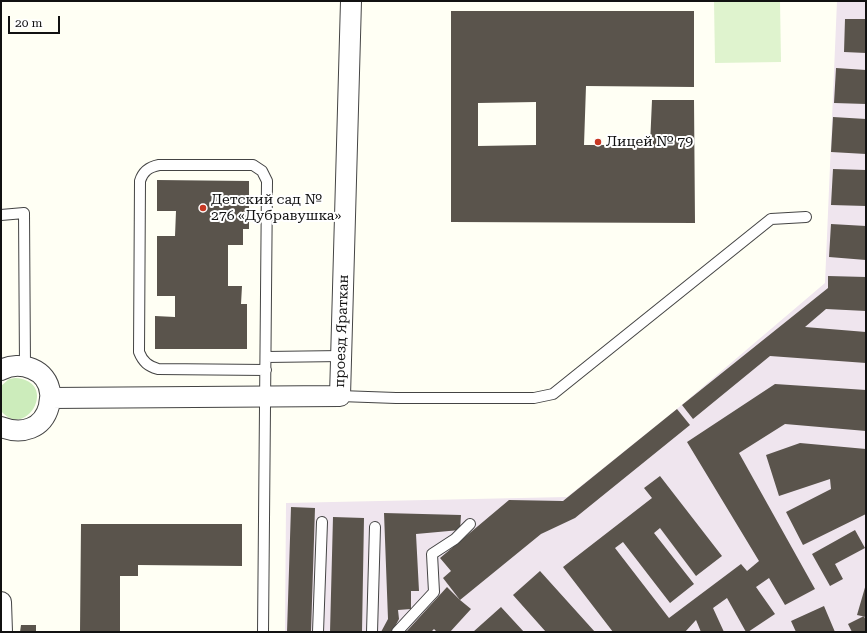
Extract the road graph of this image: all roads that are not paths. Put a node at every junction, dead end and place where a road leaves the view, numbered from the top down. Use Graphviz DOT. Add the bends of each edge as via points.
graph roads {
  1 [pos="351,1"];
  2 [pos="1,215"];
  3 [pos="806,217"];
  4 [pos="342,356"];
  5 [pos="266,357"];
  6 [pos="25,366"];
  7 [pos="1,370"];
  8 [pos="266,370"];
  9 [pos="340,396"];
  10 [pos="265,397"];
  11 [pos="50,398"];
  12 [pos="1,427"];
  13 [pos="322,522"];
  14 [pos="470,524"];
  15 [pos="375,526"];
  16 [pos="1,602"];
  17 [pos="2,632"];
  18 [pos="263,632"];
  19 [pos="318,632"];
  20 [pos="372,632"];
  21 [pos="397,632"];
  1 -- 4 [label="street, проезд Яраткан"];
  2 -- 6 [label="lane" via="24,213"];
  3 -- 9 [label="lane" via="771,219 553,394 534,398"];
  4 -- 5 [label="lane"];
  4 -- 9 [label="street, проезд Яраткан"];
  5 -- 8 [label="lane"];
  5 -- 8 [label="lane" via="267,181 264,174 253,165 159,165 146,169 140,181 141,357 158,370"];
  6 -- 7 [label="street"];
  6 -- 11 [label="street" via="40,373 47,382"];
  8 -- 10 [label="lane"];
  9 -- 10 [label="street, проезд Яраткан"];
  10 -- 11 [label="street, проезд Яраткан"];
  10 -- 18 [label="lane"];
  11 -- 12 [label="street" via="47,414 32,428 11,431"];
  13 -- 19 [label="lane"];
  14 -- 21 [label="lane" via="455,539 432,554 434,592"];
  15 -- 20 [label="lane"];
  16 -- 17 [label="street"];
}
